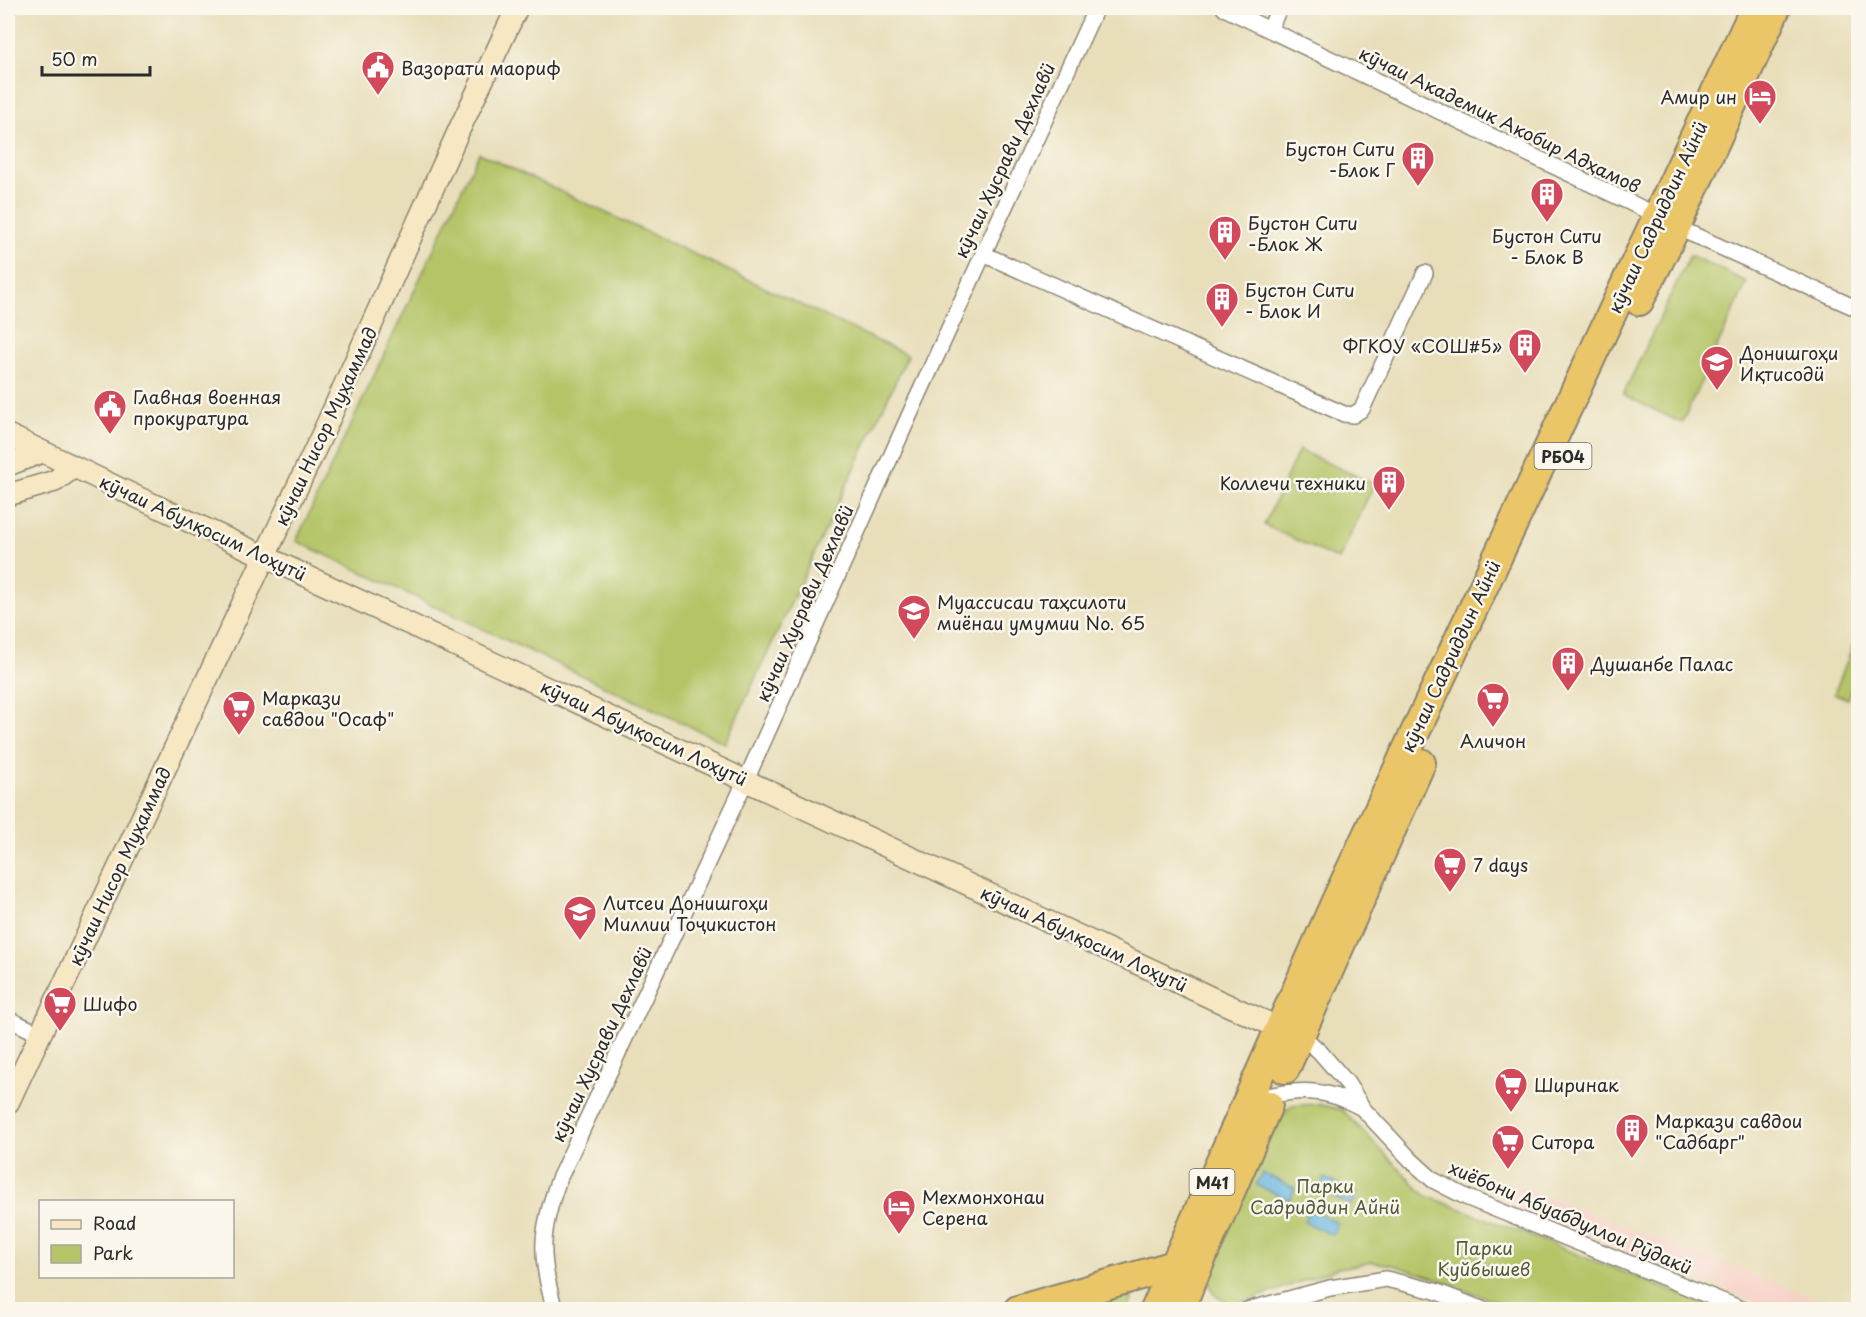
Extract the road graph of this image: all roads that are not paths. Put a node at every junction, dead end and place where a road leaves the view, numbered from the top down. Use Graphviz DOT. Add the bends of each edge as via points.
graph roads {
  1 [pos="517,8"];
  2 [pos="1096,8"];
  3 [pos="1224,8"];
  4 [pos="1279,8"];
  5 [pos="1755,8"];
  6 [pos="1776,8"];
  7 [pos="1270,29"];
  8 [pos="1667,222"];
  9 [pos="983,254"];
  10 [pos="1425,273"];
  11 [pos="1858,309"];
  12 [pos="8,435"];
  13 [pos="42,452"];
  14 [pos="8,465"];
  15 [pos="74,467"];
  16 [pos="8,495"];
  17 [pos="265,555"];
  18 [pos="746,780"];
  19 [pos="1346,904"];
  20 [pos="8,1019"];
  21 [pos="1290,1033"];
  22 [pos="40,1034"];
  23 [pos="1261,1097"];
  24 [pos="8,1103"];
  25 [pos="1364,1110"];
  26 [pos="1175,1265"];
  27 [pos="555,1310"];
  28 [pos="1018,1310"];
  29 [pos="1155,1310"];
  30 [pos="1179,1310"];
  31 [pos="1247,1310"];
  32 [pos="1484,1310"];
  33 [pos="1744,1310"];
  1 -- 17 [label="street, кӯчаи Нисор Муҳаммад"];
  2 -- 9 [label="street, кӯчаи Хусрави Дехлавӣ"];
  3 -- 7 [label="street, кӯчаи Академик Акобир Адҳамов"];
  4 -- 7 [label="street"];
  5 -- 8 [label="highway, кӯчаи Садриддин Айнӣ / РБ04"];
  6 -- 8 [label="highway, кӯчаи Садриддин Айнӣ / РБ04"];
  7 -- 8 [label="street, кӯчаи Академик Акобир Адҳамов"];
  8 -- 11 [label="street, кӯчаи Академик Акобир Адҳамов"];
  8 -- 19 [label="highway, кӯчаи Садриддин Айнӣ / РБ04" via="1442,672"];
  9 -- 10 [label="street" via="1353,416 1362,409"];
  9 -- 18 [label="street, кӯчаи Хусрави Дехлавӣ"];
  12 -- 13 [label="street, кӯчаи Абулқосим Лоҳутӣ"];
  13 -- 14 [label="street"];
  13 -- 15 [label="street, кӯчаи Абулқосим Лоҳутӣ"];
  15 -- 16 [label="street" via="55,481"];
  15 -- 17 [label="street, кӯчаи Абулқосим Лоҳутӣ"];
  17 -- 18 [label="street, кӯчаи Абулқосим Лоҳутӣ"];
  17 -- 22 [label="street, кӯчаи Нисор Муҳаммад"];
  18 -- 21 [label="street, кӯчаи Абулқосим Лоҳутӣ"];
  18 -- 27 [label="street, кӯчаи Хусрави Дехлавӣ" via="564,1168 543,1239 545,1274"];
  19 -- 21 [label="highway, кӯчаи Садриддин Айнӣ / M41" via="1295,991"];
  20 -- 22 [label="street"];
  21 -- 23 [label="highway, кӯчаи Садриддин Айнӣ / M41"];
  21 -- 25 [label="street, хиёбони Абуабдуллои Рӯдакӣ" via="1309,1042 1324,1057"];
  22 -- 24 [label="street, кӯчаи Нисор Муҳаммад"];
  23 -- 25 [label="street" via="1318,1091"];
  23 -- 26 [label="highway, кӯчаи Садриддин Айнӣ / M41"];
  23 -- 30 [label="highway, кӯчаи Садриддин Айнӣ / M41"];
  25 -- 33 [label="street, хиёбони Абуабдуллои Рӯдакӣ" via="1433,1180 1468,1198"];
  26 -- 28 [label="highway"];
  26 -- 29 [label="highway, кӯчаи Садриддин Айнӣ / M41"];
  31 -- 32 [label="street" via="1330,1288 1386,1279 1436,1291"];
}
